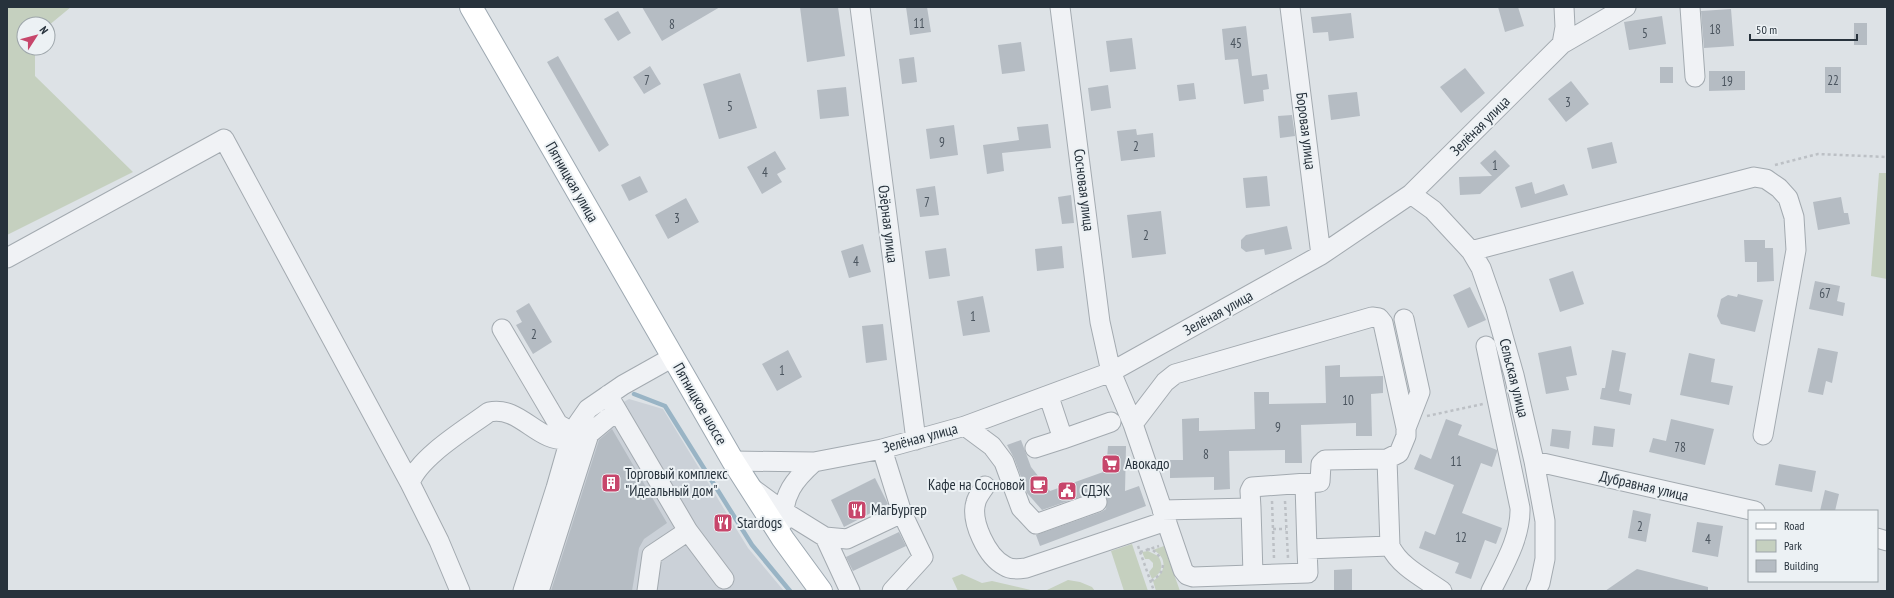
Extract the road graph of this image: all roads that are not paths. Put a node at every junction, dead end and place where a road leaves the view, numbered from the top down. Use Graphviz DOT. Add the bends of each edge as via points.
graph roads {
  1 [pos="471,7"];
  2 [pos="860,7"];
  3 [pos="1060,7"];
  4 [pos="1290,7"];
  5 [pos="1564,7"];
  6 [pos="1626,7"];
  7 [pos="1690,7"];
  8 [pos="1562,44"];
  9 [pos="1695,77"];
  10 [pos="1411,194"];
  11 [pos="1471,251"];
  12 [pos="1321,255"];
  13 [pos="7,258"];
  14 [pos="1383,323"];
  15 [pos="502,329"];
  16 [pos="1486,346"];
  17 [pos="673,357"];
  18 [pos="1111,372"];
  19 [pos="608,395"];
  20 [pos="1049,397"];
  21 [pos="618,412"];
  22 [pos="1111,422"];
  23 [pos="1133,424"];
  24 [pos="1408,424"];
  25 [pos="965,426"];
  26 [pos="571,435"];
  27 [pos="1762,435"];
  28 [pos="1063,439"];
  29 [pos="916,440"];
  30 [pos="1035,448"];
  31 [pos="882,449"];
  32 [pos="1387,459"];
  33 [pos="733,461"];
  34 [pos="1534,461"];
  35 [pos="814,462"];
  36 [pos="410,483"];
  37 [pos="1305,484"];
  38 [pos="985,486"];
  39 [pos="749,487"];
  40 [pos="1097,502"];
  41 [pos="1251,508"];
  42 [pos="1751,510"];
  43 [pos="783,511"];
  44 [pos="902,513"];
  45 [pos="1164,516"];
  46 [pos="688,531"];
  47 [pos="825,537"];
  48 [pos="784,539"];
  49 [pos="1390,546"];
  50 [pos="1307,549"];
  51 [pos="1253,575"];
  52 [pos="724,579"];
  53 [pos="1540,588"];
  54 [pos="460,591"];
  55 [pos="523,591"];
  56 [pos="539,591"];
  57 [pos="647,591"];
  58 [pos="820,591"];
  59 [pos="850,591"];
  60 [pos="892,591"];
  61 [pos="1442,591"];
  62 [pos="1491,591"];
  1 -- 17 [label="main road, Пятницкая улица"];
  2 -- 29 [label="street, Озёрная улица"];
  3 -- 18 [label="street, Сосновая улица" via="1100,322"];
  4 -- 12 [label="street, Боровая улица"];
  5 -- 8 [label="street" via="1565,27"];
  6 -- 8 [label="street, Зелёная улица"];
  7 -- 9 [label="street"];
  8 -- 10 [label="street, Зелёная улица"];
  10 -- 11 [label="street, Сельская улица" via="1433,210"];
  10 -- 12 [label="street, Зелёная улица"];
  11 -- 27 [label="street" via="1754,176 1766,179 1788,198 1794,217 1796,250"];
  11 -- 34 [label="street, Сельская улица" via="1481,268 1496,311"];
  12 -- 18 [label="street, Зелёная улица"];
  13 -- 36 [label="street" via="224,139"];
  14 -- 23 [label="street" via="1379,318 1372,317 1175,374 1165,382"];
  14 -- 24 [label="street"];
  14 -- 24 [label="street" via="1410,317 1420,392"];
  15 -- 26 [label="street" via="558,424"];
  16 -- 62 [label="street" via="1520,508 1512,546"];
  17 -- 19 [label="street"];
  17 -- 33 [label="main road, Пятницкое шоссе"];
  18 -- 20 [label="street, Зелёная улица"];
  18 -- 23 [label="street, Сосновая улица"];
  19 -- 21 [label="street"];
  19 -- 26 [label="street" via="588,409"];
  20 -- 25 [label="street, Зелёная улица"];
  20 -- 28 [label="street"];
  21 -- 46 [label="street"];
  21 -- 56 [label="street" via="589,434"];
  22 -- 28 [label="street"];
  23 -- 45 [label="street, Сосновая улица"];
  24 -- 32 [label="street" via="1401,450 1396,456"];
  25 -- 29 [label="street, Зелёная улица"];
  25 -- 40 [label="street" via="992,446 1004,462 1021,508 1036,524"];
  26 -- 36 [label="street" via="561,441 552,439 514,415 499,410 489,412 424,460"];
  26 -- 55 [label="street"];
  28 -- 30 [label="street"];
  29 -- 31 [label="street, Зелёная улица"];
  31 -- 35 [label="street, Зелёная улица"];
  31 -- 44 [label="street"];
  32 -- 37 [label="street" via="1325,460 1321,464 1320,482"];
  32 -- 49 [label="street"];
  33 -- 35 [label="street, Зелёная улица"];
  33 -- 39 [label="main road, Пятницкое шоссе"];
  34 -- 42 [label="street, Дубравная улица"];
  34 -- 53 [label="street, Сельская улица" via="1545,521 1545,559"];
  35 -- 43 [label="street" via="797,477 784,502"];
  36 -- 54 [label="street" via="439,540"];
  37 -- 41 [label="street" via="1252,487"];
  37 -- 50 [label="street"];
  38 -- 45 [label="street" via="976,502 975,520 981,538 1004,566 1017,570 1134,532"];
  39 -- 43 [label="street"];
  39 -- 48 [label="main road, Пятницкое шоссе"];
  41 -- 45 [label="street"];
  41 -- 51 [label="street"];
  43 -- 47 [label="street"];
  43 -- 48 [label="street"];
  44 -- 47 [label="street" via="847,539"];
  44 -- 60 [label="street" via="922,557"];
  45 -- 51 [label="street, Сосновая улица" via="1186,576"];
  46 -- 52 [label="street"];
  46 -- 57 [label="street" via="652,555"];
  47 -- 59 [label="street"];
  48 -- 58 [label="main road, Пятницкое шоссе"];
  49 -- 50 [label="street"];
  49 -- 61 [label="street" via="1401,562"];
  50 -- 51 [label="street" via="1308,573"];
}
